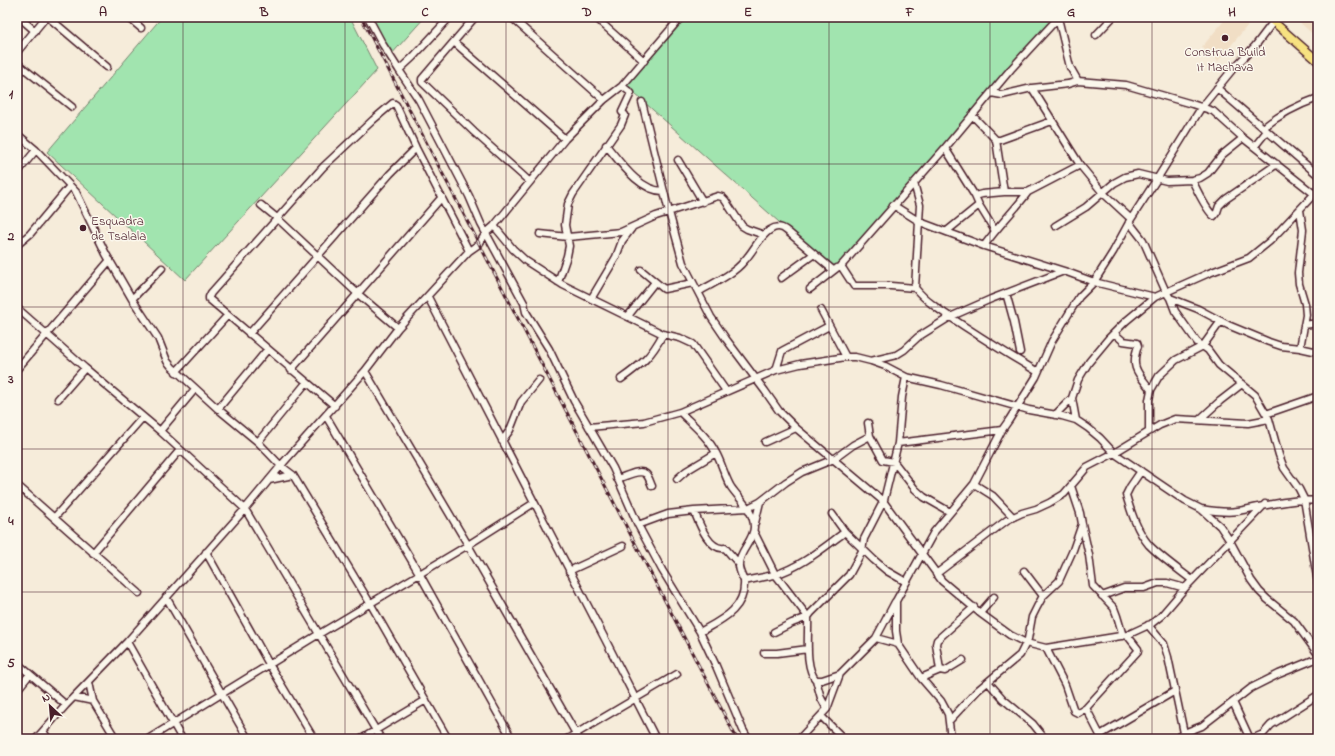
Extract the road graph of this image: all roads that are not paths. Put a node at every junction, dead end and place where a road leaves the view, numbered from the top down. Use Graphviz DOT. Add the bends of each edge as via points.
graph roads {
  1 [pos="19,17"];
  2 [pos="47,17"];
  3 [pos="128,17"];
  4 [pos="368,17"];
  5 [pos="450,17"];
  6 [pos="475,17"];
  7 [pos="511,17"];
  8 [pos="681,17"];
  9 [pos="1058,17"];
  10 [pos="1113,17"];
  11 [pos="599,18"];
  12 [pos="1273,19"];
  13 [pos="141,28"];
  14 [pos="35,31"];
  15 [pos="1096,35"];
  16 [pos="454,42"];
  17 [pos="17,52"];
  18 [pos="644,61"];
  19 [pos="1318,61"];
  20 [pos="17,63"];
  21 [pos="107,67"];
  22 [pos="399,70"];
  23 [pos="1078,81"];
  24 [pos="622,86"];
  25 [pos="1032,88"];
  26 [pos="1217,88"];
  27 [pos="991,93"];
  28 [pos="1318,98"];
  29 [pos="604,100"];
  30 [pos="642,102"];
  31 [pos="72,107"];
  32 [pos="1201,108"];
  33 [pos="972,115"];
  34 [pos="1052,121"];
  35 [pos="1265,130"];
  36 [pos="17,134"];
  37 [pos="1243,138"];
  38 [pos="565,139"];
  39 [pos="996,140"];
  40 [pos="606,145"];
  41 [pos="1255,146"];
  42 [pos="416,148"];
  43 [pos="945,148"];
  44 [pos="36,150"];
  45 [pos="678,160"];
  46 [pos="1080,164"];
  47 [pos="1277,164"];
  48 [pos="17,173"];
  49 [pos="1318,175"];
  50 [pos="1157,179"];
  51 [pos="1192,180"];
  52 [pos="530,182"];
  53 [pos="914,183"];
  54 [pos="70,186"];
  55 [pos="664,191"];
  56 [pos="1004,192"];
  57 [pos="1028,192"];
  58 [pos="1103,193"];
  59 [pos="1317,194"];
  60 [pos="976,196"];
  61 [pos="442,197"];
  62 [pos="703,202"];
  63 [pos="261,205"];
  64 [pos="893,205"];
  65 [pos="979,205"];
  66 [pos="1300,210"];
  67 [pos="669,212"];
  68 [pos="277,218"];
  69 [pos="1130,220"];
  70 [pos="920,222"];
  71 [pos="494,226"];
  72 [pos="1055,226"];
  73 [pos="632,227"];
  74 [pos="947,231"];
  75 [pos="995,231"];
  76 [pos="486,233"];
  77 [pos="540,234"];
  78 [pos="764,235"];
  79 [pos="568,237"];
  80 [pos="17,245"];
  81 [pos="984,246"];
  82 [pos="469,251"];
  83 [pos="814,254"];
  84 [pos="317,256"];
  85 [pos="110,260"];
  86 [pos="841,266"];
  87 [pos="162,268"];
  88 [pos="641,270"];
  89 [pos="833,270"];
  90 [pos="1064,271"];
  91 [pos="781,278"];
  92 [pos="558,282"];
  93 [pos="655,282"];
  94 [pos="1094,282"];
  95 [pos="693,283"];
  96 [pos="916,288"];
  97 [pos="810,289"];
  98 [pos="698,292"];
  99 [pos="1166,292"];
  100 [pos="1006,293"];
  101 [pos="358,294"];
  102 [pos="428,297"];
  103 [pos="1155,297"];
  104 [pos="1170,298"];
  105 [pos="132,299"];
  106 [pos="592,299"];
  107 [pos="17,308"];
  108 [pos="821,310"];
  109 [pos="227,316"];
  110 [pos="628,316"];
  111 [pos="950,317"];
  112 [pos="1221,321"];
  113 [pos="1318,323"];
  114 [pos="1304,325"];
  115 [pos="828,326"];
  116 [pos="398,328"];
  117 [pos="1114,333"];
  118 [pos="47,334"];
  119 [pos="249,334"];
  120 [pos="663,334"];
  121 [pos="1203,346"];
  122 [pos="1300,348"];
  123 [pos="267,350"];
  124 [pos="1020,352"];
  125 [pos="1318,352"];
  126 [pos="846,357"];
  127 [pos="871,361"];
  128 [pos="85,368"];
  129 [pos="17,369"];
  130 [pos="291,370"];
  131 [pos="776,370"];
  132 [pos="365,371"];
  133 [pos="176,372"];
  134 [pos="1038,372"];
  135 [pos="906,377"];
  136 [pos="756,378"];
  137 [pos="621,379"];
  138 [pos="539,380"];
  139 [pos="306,383"];
  140 [pos="1242,384"];
  141 [pos="195,389"];
  142 [pos="1151,390"];
  143 [pos="726,391"];
  144 [pos="1318,396"];
  145 [pos="1072,398"];
  146 [pos="58,400"];
  147 [pos="334,406"];
  148 [pos="1018,406"];
  149 [pos="218,409"];
  150 [pos="680,412"];
  151 [pos="1055,414"];
  152 [pos="326,416"];
  153 [pos="143,417"];
  154 [pos="1267,417"];
  155 [pos="1076,420"];
  156 [pos="1199,420"];
  157 [pos="868,423"];
  158 [pos="590,427"];
  159 [pos="796,428"];
  160 [pos="1002,430"];
  161 [pos="160,431"];
  162 [pos="1149,431"];
  163 [pos="870,436"];
  164 [pos="502,441"];
  165 [pos="258,442"];
  166 [pos="765,442"];
  167 [pos="898,443"];
  168 [pos="180,450"];
  169 [pos="716,453"];
  170 [pos="1114,453"];
  171 [pos="834,459"];
  172 [pos="894,462"];
  173 [pos="281,466"];
  174 [pos="1141,471"];
  175 [pos="292,475"];
  176 [pos="618,479"];
  177 [pos="269,480"];
  178 [pos="677,480"];
  179 [pos="974,484"];
  180 [pos="17,485"];
  181 [pos="652,486"];
  182 [pos="1071,486"];
  183 [pos="1304,499"];
  184 [pos="883,501"];
  185 [pos="1318,501"];
  186 [pos="760,502"];
  187 [pos="534,503"];
  188 [pos="1265,504"];
  189 [pos="748,508"];
  190 [pos="245,509"];
  191 [pos="1201,509"];
  192 [pos="694,511"];
  193 [pos="950,512"];
  194 [pos="832,514"];
  195 [pos="1013,517"];
  196 [pos="54,518"];
  197 [pos="754,524"];
  198 [pos="1082,524"];
  199 [pos="638,525"];
  200 [pos="754,532"];
  201 [pos="845,532"];
  202 [pos="1230,541"];
  203 [pos="468,545"];
  204 [pos="623,546"];
  205 [pos="863,548"];
  206 [pos="206,552"];
  207 [pos="93,553"];
  208 [pos="922,555"];
  209 [pos="739,564"];
  210 [pos="569,570"];
  211 [pos="1024,571"];
  212 [pos="419,574"];
  213 [pos="775,574"];
  214 [pos="936,574"];
  215 [pos="1192,580"];
  216 [pos="744,581"];
  217 [pos="906,582"];
  218 [pos="1318,583"];
  219 [pos="1185,588"];
  220 [pos="139,594"];
  221 [pos="1044,596"];
  222 [pos="1102,596"];
  223 [pos="166,597"];
  224 [pos="994,597"];
  225 [pos="896,600"];
  226 [pos="370,603"];
  227 [pos="974,607"];
  228 [pos="980,613"];
  229 [pos="808,617"];
  230 [pos="1148,625"];
  231 [pos="700,632"];
  232 [pos="774,632"];
  233 [pos="318,634"];
  234 [pos="1125,635"];
  235 [pos="876,638"];
  236 [pos="126,642"];
  237 [pos="1026,643"];
  238 [pos="898,644"];
  239 [pos="1046,648"];
  240 [pos="808,649"];
  241 [pos="764,653"];
  242 [pos="1318,654"];
  243 [pos="1318,658"];
  244 [pos="963,660"];
  245 [pos="17,663"];
  246 [pos="269,664"];
  247 [pos="940,670"];
  248 [pos="30,674"];
  249 [pos="677,674"];
  250 [pos="840,674"];
  251 [pos="921,678"];
  252 [pos="816,680"];
  253 [pos="89,682"];
  254 [pos="988,682"];
  255 [pos="17,690"];
  256 [pos="1175,691"];
  257 [pos="221,694"];
  258 [pos="1318,695"];
  259 [pos="74,697"];
  260 [pos="635,698"];
  261 [pos="426,700"];
  262 [pos="93,701"];
  263 [pos="1233,702"];
  264 [pos="66,705"];
  265 [pos="1086,708"];
  266 [pos="827,709"];
  267 [pos="821,716"];
  268 [pos="949,721"];
  269 [pos="173,724"];
  270 [pos="376,729"];
  271 [pos="43,731"];
  272 [pos="1184,733"];
  273 [pos="578,736"];
  274 [pos="1101,737"];
  275 [pos="36,739"];
  276 [pos="48,739"];
  277 [pos="116,739"];
  278 [pos="148,739"];
  279 [pos="182,739"];
  280 [pos="248,739"];
  281 [pos="314,739"];
  282 [pos="361,739"];
  283 [pos="381,739"];
  284 [pos="448,739"];
  285 [pos="512,739"];
  286 [pos="567,739"];
  287 [pos="656,739"];
  288 [pos="748,739"];
  289 [pos="799,739"];
  290 [pos="844,739"];
  291 [pos="951,739"];
  292 [pos="1045,739"];
  293 [pos="1176,739"];
  294 [pos="1251,739"];
  1 -- 14 [label="street"];
  2 -- 14 [label="street"];
  2 -- 21 [label="street"];
  3 -- 13 [label="street"];
  4 -- 22 [label="street"];
  5 -- 22 [label="street"];
  6 -- 16 [label="street"];
  7 -- 29 [label="street"];
  8 -- 18 [label="street"];
  9 -- 23 [label="street" via="1070,67"];
  9 -- 27 [label="street"];
  10 -- 15 [label="street"];
  11 -- 18 [label="street"];
  12 -- 19 [label="main road"];
  12 -- 26 [label="street" via="1255,46"];
  14 -- 17 [label="street"];
  16 -- 38 [label="street"];
  16 -- 52 [label="street" via="422,82"];
  18 -- 24 [label="street"];
  20 -- 31 [label="street"];
  22 -- 76 [label="street" via="419,100"];
  23 -- 25 [label="street"];
  23 -- 32 [label="street" via="1126,85"];
  24 -- 29 [label="street"];
  24 -- 40 [label="street" via="631,93 622,112 625,115 619,128"];
  25 -- 27 [label="street" via="1002,95"];
  25 -- 34 [label="street"];
  26 -- 32 [label="street"];
  26 -- 35 [label="street"];
  27 -- 33 [label="street"];
  28 -- 35 [label="street" via="1290,110 1272,121"];
  29 -- 38 [label="street"];
  30 -- 55 [label="street"];
  32 -- 37 [label="street" via="1213,111"];
  32 -- 50 [label="street"];
  33 -- 39 [label="street"];
  33 -- 43 [label="street"];
  34 -- 39 [label="street"];
  34 -- 46 [label="street"];
  35 -- 41 [label="street"];
  35 -- 49 [label="street"];
  36 -- 44 [label="street"];
  37 -- 41 [label="street"];
  37 -- 51 [label="street" via="1222,155 1208,173"];
  38 -- 52 [label="street"];
  39 -- 56 [label="street"];
  40 -- 55 [label="street" via="644,186"];
  40 -- 79 [label="street" via="568,204 565,225"];
  41 -- 47 [label="street"];
  42 -- 61 [label="street"];
  42 -- 68 [label="street" via="396,105 392,104 324,167"];
  42 -- 84 [label="street"];
  43 -- 53 [label="street"];
  43 -- 60 [label="street"];
  44 -- 48 [label="street"];
  44 -- 54 [label="street"];
  45 -- 62 [label="street"];
  46 -- 57 [label="street"];
  46 -- 58 [label="street"];
  47 -- 51 [label="street" via="1226,199 1214,216"];
  47 -- 59 [label="street"];
  50 -- 51 [label="street"];
  50 -- 58 [label="street" via="1138,174 1124,176"];
  50 -- 69 [label="street"];
  52 -- 71 [label="street"];
  53 -- 64 [label="street"];
  53 -- 70 [label="street" via="920,200"];
  54 -- 80 [label="street" via="30,234"];
  54 -- 85 [label="street" via="79,197"];
  55 -- 67 [label="street"];
  56 -- 57 [label="street"];
  56 -- 60 [label="street"];
  57 -- 75 [label="street" via="1018,207"];
  58 -- 69 [label="street"];
  58 -- 72 [label="street"];
  59 -- 66 [label="street"];
  60 -- 65 [label="street"];
  61 -- 82 [label="street"];
  61 -- 101 [label="street"];
  62 -- 67 [label="street"];
  62 -- 78 [label="street" via="722,197 742,226"];
  63 -- 68 [label="street"];
  64 -- 70 [label="street"];
  64 -- 86 [label="street"];
  65 -- 74 [label="street"];
  65 -- 75 [label="street"];
  66 -- 99 [label="street" via="1270,241 1249,258"];
  66 -- 114 [label="street" via="1303,230 1298,273 1305,304"];
  67 -- 73 [label="street"];
  67 -- 95 [label="street" via="684,263"];
  68 -- 84 [label="street"];
  68 -- 109 [label="street" via="208,297"];
  69 -- 94 [label="street"];
  69 -- 99 [label="street" via="1143,240"];
  70 -- 74 [label="street"];
  70 -- 96 [label="street"];
  71 -- 76 [label="street"];
  71 -- 92 [label="street" via="526,261"];
  73 -- 79 [label="street" via="621,232"];
  73 -- 106 [label="street"];
  74 -- 81 [label="street"];
  75 -- 81 [label="street"];
  76 -- 82 [label="street" via="480,244"];
  76 -- 158 [label="street" via="524,302 526,312"];
  77 -- 79 [label="street"];
  78 -- 83 [label="street" via="770,230 782,228"];
  78 -- 98 [label="street" via="739,266"];
  79 -- 92 [label="street" via="567,256"];
  81 -- 90 [label="street"];
  82 -- 102 [label="street"];
  83 -- 89 [label="street"];
  83 -- 91 [label="street"];
  84 -- 101 [label="street"];
  84 -- 119 [label="street"];
  85 -- 105 [label="street"];
  85 -- 118 [label="street"];
  86 -- 89 [label="street"];
  86 -- 96 [label="street" via="854,286"];
  87 -- 105 [label="street"];
  88 -- 93 [label="street"];
  89 -- 97 [label="street"];
  90 -- 94 [label="street"];
  90 -- 100 [label="street"];
  92 -- 106 [label="street"];
  93 -- 95 [label="street" via="664,289"];
  93 -- 110 [label="street"];
  94 -- 103 [label="street"];
  94 -- 134 [label="street" via="1079,297 1052,341"];
  95 -- 98 [label="street"];
  96 -- 111 [label="street" via="922,296"];
  98 -- 136 [label="street" via="722,334"];
  99 -- 103 [label="street"];
  99 -- 104 [label="street"];
  100 -- 111 [label="street"];
  100 -- 124 [label="street"];
  101 -- 116 [label="street"];
  101 -- 130 [label="street"];
  102 -- 116 [label="street"];
  102 -- 164 [label="street"];
  103 -- 117 [label="street"];
  104 -- 112 [label="street"];
  104 -- 121 [label="street" via="1175,311 1197,342"];
  105 -- 133 [label="street" via="158,338 167,361"];
  106 -- 110 [label="street"];
  107 -- 118 [label="street"];
  108 -- 115 [label="street"];
  109 -- 119 [label="street"];
  109 -- 133 [label="street"];
  110 -- 120 [label="street"];
  111 -- 127 [label="street" via="918,337 896,355"];
  111 -- 134 [label="street"];
  112 -- 121 [label="street"];
  112 -- 122 [label="street" via="1269,342"];
  113 -- 114 [label="street"];
  114 -- 122 [label="street"];
  115 -- 126 [label="street"];
  115 -- 131 [label="street" via="782,351"];
  116 -- 132 [label="street"];
  117 -- 142 [label="street" via="1123,341 1137,343 1135,366"];
  117 -- 145 [label="street" via="1089,362 1078,380"];
  118 -- 128 [label="street"];
  118 -- 129 [label="street"];
  119 -- 123 [label="street"];
  120 -- 137 [label="street" via="645,361"];
  120 -- 143 [label="street" via="693,344"];
  121 -- 140 [label="street" via="1218,365"];
  121 -- 142 [label="street" via="1176,360 1159,376"];
  122 -- 125 [label="street"];
  123 -- 130 [label="street"];
  123 -- 149 [label="street"];
  126 -- 127 [label="street"];
  126 -- 131 [label="street"];
  127 -- 135 [label="street"];
  128 -- 146 [label="street"];
  128 -- 153 [label="street"];
  130 -- 139 [label="street"];
  131 -- 136 [label="street"];
  132 -- 147 [label="street"];
  132 -- 203 [label="street"];
  133 -- 141 [label="street"];
  134 -- 148 [label="street"];
  135 -- 148 [label="street"];
  135 -- 167 [label="street"];
  136 -- 143 [label="street"];
  136 -- 159 [label="street" via="779,410"];
  138 -- 164 [label="street" via="521,402 510,430"];
  139 -- 147 [label="street"];
  139 -- 165 [label="street"];
  140 -- 154 [label="street" via="1255,395"];
  140 -- 156 [label="street"];
  141 -- 149 [label="street"];
  141 -- 161 [label="street"];
  142 -- 162 [label="street"];
  143 -- 150 [label="street"];
  144 -- 154 [label="street"];
  145 -- 151 [label="street"];
  145 -- 155 [label="street"];
  147 -- 152 [label="street"];
  148 -- 151 [label="street"];
  148 -- 160 [label="street"];
  149 -- 165 [label="street"];
  150 -- 158 [label="street" via="644,422"];
  150 -- 169 [label="street" via="706,437"];
  151 -- 155 [label="street"];
  152 -- 173 [label="street"];
  152 -- 212 [label="street"];
  153 -- 161 [label="street"];
  153 -- 196 [label="street"];
  154 -- 156 [label="street" via="1248,423"];
  154 -- 183 [label="street" via="1284,468 1300,489"];
  155 -- 170 [label="street" via="1100,438"];
  156 -- 162 [label="street" via="1175,419"];
  157 -- 163 [label="street"];
  158 -- 176 [label="street"];
  159 -- 166 [label="street"];
  159 -- 171 [label="street"];
  160 -- 167 [label="street"];
  160 -- 179 [label="street"];
  161 -- 168 [label="street"];
  162 -- 170 [label="street"];
  163 -- 171 [label="street"];
  163 -- 172 [label="street" via="883,460"];
  164 -- 187 [label="street"];
  165 -- 173 [label="street"];
  167 -- 172 [label="street"];
  168 -- 190 [label="street"];
  168 -- 207 [label="street"];
  169 -- 178 [label="street" via="686,471"];
  169 -- 189 [label="street" via="730,486"];
  170 -- 174 [label="street"];
  170 -- 182 [label="street" via="1087,467"];
  171 -- 184 [label="street"];
  171 -- 186 [label="street" via="802,472"];
  172 -- 184 [label="street"];
  172 -- 193 [label="street" via="915,489"];
  173 -- 175 [label="street"];
  173 -- 177 [label="street"];
  174 -- 191 [label="street"];
  174 -- 215 [label="street" via="1126,494 1135,521 1150,545"];
  175 -- 177 [label="street"];
  175 -- 226 [label="street"];
  176 -- 181 [label="street" via="642,472 649,478"];
  176 -- 199 [label="street"];
  177 -- 190 [label="street"];
  179 -- 193 [label="street"];
  179 -- 195 [label="street" via="993,496"];
  180 -- 196 [label="street"];
  182 -- 195 [label="street" via="1064,494 1049,503"];
  182 -- 198 [label="street"];
  183 -- 185 [label="street"];
  183 -- 188 [label="street"];
  183 -- 218 [label="street"];
  184 -- 205 [label="street" via="864,539"];
  184 -- 208 [label="street"];
  186 -- 189 [label="street"];
  186 -- 197 [label="street"];
  187 -- 203 [label="street"];
  187 -- 210 [label="street"];
  188 -- 191 [label="street" via="1237,511"];
  188 -- 202 [label="street"];
  189 -- 192 [label="street"];
  189 -- 197 [label="street"];
  190 -- 206 [label="street"];
  190 -- 233 [label="street"];
  191 -- 202 [label="street" via="1220,526"];
  192 -- 199 [label="street" via="668,514"];
  192 -- 209 [label="street" via="712,543 717,548 725,548"];
  193 -- 208 [label="street" via="934,532"];
  194 -- 201 [label="street"];
  195 -- 214 [label="street"];
  196 -- 207 [label="street"];
  197 -- 200 [label="street"];
  198 -- 221 [label="street" via="1060,581"];
  198 -- 222 [label="street" via="1093,586"];
  199 -- 231 [label="street"];
  200 -- 209 [label="street" via="741,555"];
  200 -- 213 [label="street"];
  201 -- 205 [label="street"];
  201 -- 213 [label="street" via="812,557"];
  202 -- 215 [label="street"];
  202 -- 242 [label="street" via="1251,580 1267,599 1294,621"];
  203 -- 212 [label="street"];
  203 -- 273 [label="street"];
  204 -- 210 [label="street"];
  205 -- 217 [label="street" via="888,571"];
  205 -- 229 [label="street" via="849,575"];
  206 -- 223 [label="street"];
  206 -- 246 [label="street"];
  207 -- 220 [label="street"];
  208 -- 214 [label="street"];
  208 -- 217 [label="street"];
  209 -- 216 [label="street"];
  210 -- 260 [label="street"];
  211 -- 221 [label="street"];
  212 -- 226 [label="street"];
  212 -- 285 [label="street"];
  213 -- 216 [label="street"];
  213 -- 229 [label="street"];
  214 -- 227 [label="street"];
  215 -- 219 [label="street"];
  216 -- 231 [label="street" via="743,596 738,605 729,614"];
  217 -- 225 [label="street"];
  219 -- 222 [label="street" via="1158,583 1144,588 1124,588"];
  219 -- 230 [label="street" via="1161,616"];
  221 -- 237 [label="street" via="1032,617"];
  222 -- 234 [label="street" via="1114,608"];
  223 -- 236 [label="street"];
  223 -- 257 [label="street"];
  224 -- 228 [label="street"];
  225 -- 235 [label="street"];
  225 -- 238 [label="street"];
  226 -- 233 [label="street"];
  226 -- 261 [label="street"];
  227 -- 228 [label="street"];
  227 -- 247 [label="street" via="937,640"];
  228 -- 237 [label="street" via="1010,635"];
  229 -- 232 [label="street"];
  229 -- 240 [label="street"];
  230 -- 234 [label="street"];
  230 -- 256 [label="street" via="1164,644"];
  231 -- 288 [label="street"];
  233 -- 246 [label="street"];
  233 -- 270 [label="street"];
  234 -- 239 [label="street"];
  234 -- 265 [label="street" via="1138,651"];
  235 -- 238 [label="street"];
  235 -- 250 [label="street"];
  236 -- 253 [label="street"];
  236 -- 269 [label="street"];
  237 -- 239 [label="street"];
  237 -- 254 [label="street" via="1020,655"];
  238 -- 251 [label="street"];
  239 -- 265 [label="street" via="1065,685 1074,711 1078,713"];
  240 -- 241 [label="street"];
  240 -- 252 [label="street" via="812,676"];
  243 -- 263 [label="street" via="1272,677 1251,688"];
  244 -- 247 [label="street" via="945,671"];
  245 -- 248 [label="street"];
  246 -- 257 [label="street"];
  246 -- 281 [label="street"];
  247 -- 251 [label="street"];
  248 -- 255 [label="street"];
  248 -- 264 [label="street"];
  249 -- 260 [label="street"];
  250 -- 252 [label="street"];
  250 -- 266 [label="street"];
  251 -- 268 [label="street" via="941,701"];
  252 -- 266 [label="street"];
  253 -- 259 [label="street"];
  253 -- 262 [label="street"];
  254 -- 268 [label="street"];
  254 -- 292 [label="street"];
  256 -- 272 [label="street"];
  256 -- 274 [label="street"];
  257 -- 269 [label="street"];
  257 -- 280 [label="street"];
  258 -- 294 [label="street" via="1271,725 1263,734"];
  259 -- 262 [label="street"];
  259 -- 264 [label="street"];
  260 -- 273 [label="street"];
  260 -- 287 [label="street"];
  261 -- 270 [label="street"];
  261 -- 284 [label="street"];
  262 -- 277 [label="street"];
  263 -- 272 [label="street" via="1202,726"];
  263 -- 294 [label="street"];
  264 -- 271 [label="street"];
  265 -- 274 [label="street"];
  266 -- 267 [label="street"];
  267 -- 289 [label="street"];
  267 -- 290 [label="street"];
  268 -- 291 [label="street"];
  269 -- 278 [label="street"];
  269 -- 279 [label="street"];
  270 -- 282 [label="street"];
  270 -- 283 [label="street"];
  271 -- 275 [label="street"];
  271 -- 276 [label="street"];
  272 -- 293 [label="street"];
  273 -- 286 [label="street"];
}
